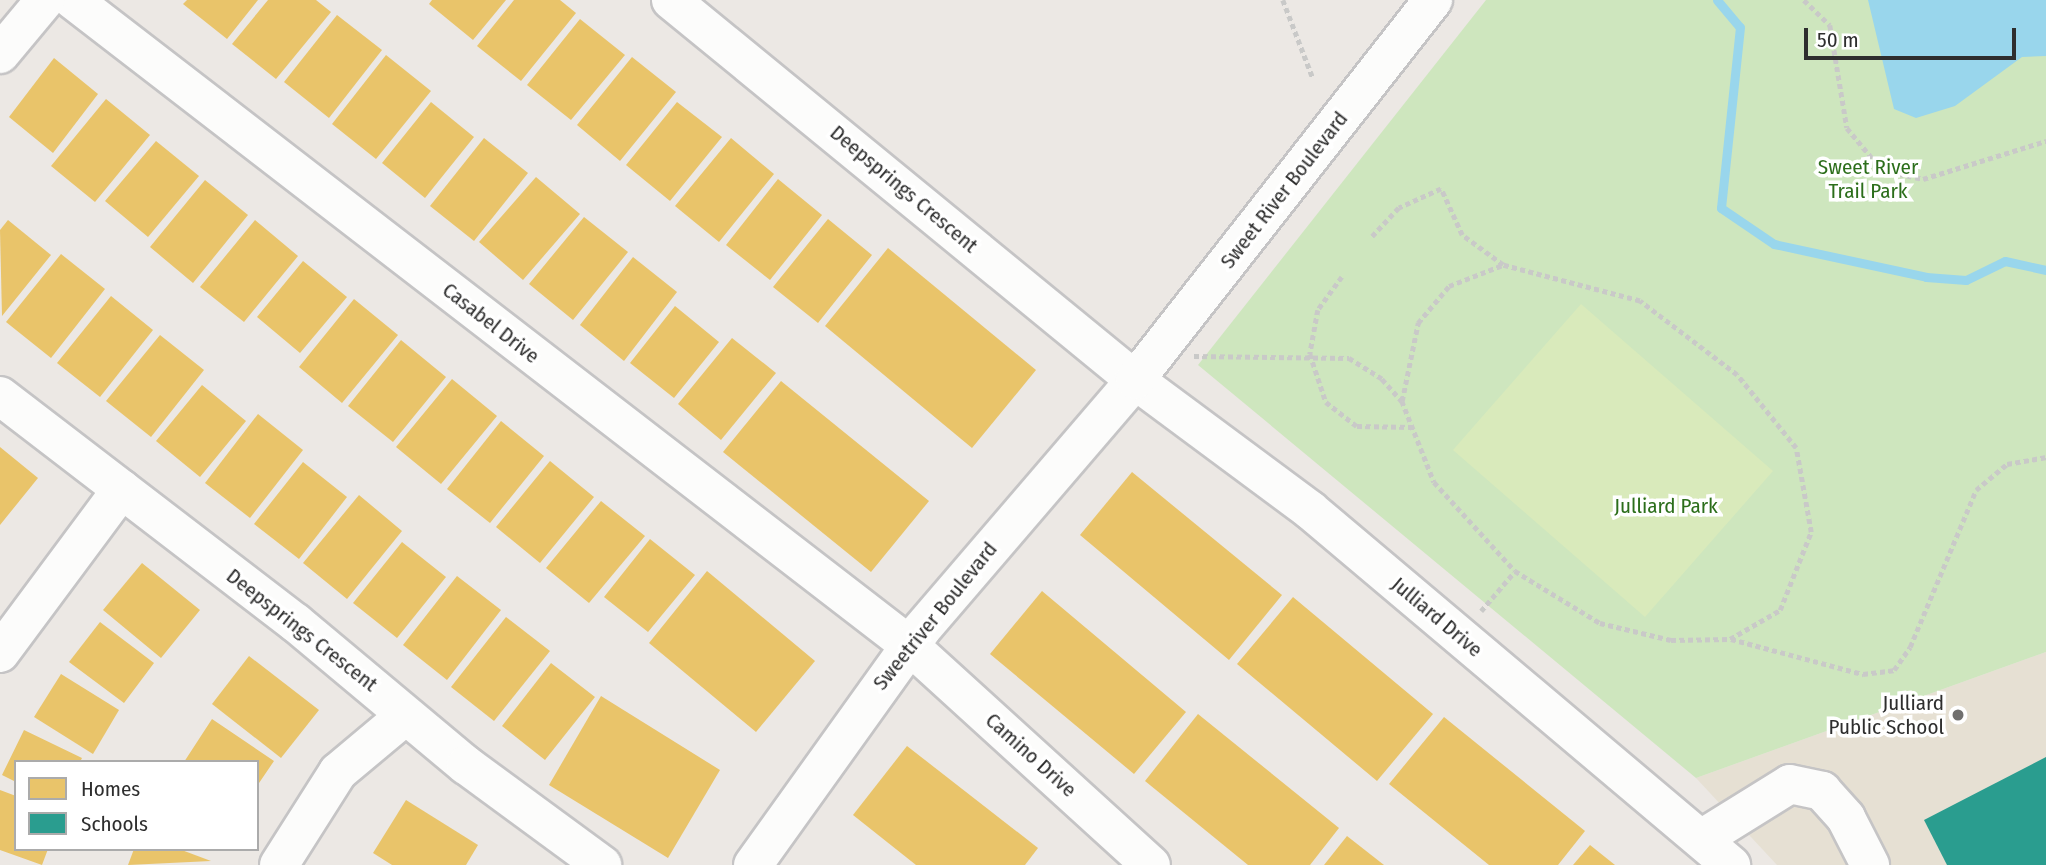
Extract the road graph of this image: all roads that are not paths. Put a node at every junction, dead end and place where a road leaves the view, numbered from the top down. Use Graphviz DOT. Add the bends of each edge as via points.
graph roads {
  1 [pos="45,0"];
  2 [pos="73,0"];
  3 [pos="671,0"];
  4 [pos="1433,0"];
  5 [pos="0,54"];
  6 [pos="1135,380"];
  7 [pos="0,396"];
  8 [pos="122,489"];
  9 [pos="909,645"];
  10 [pos="0,653"];
  11 [pos="405,716"];
  12 [pos="1703,838"];
  13 [pos="279,865"];
  14 [pos="602,865"];
  15 [pos="753,865"];
  16 [pos="1152,865"];
  17 [pos="1731,865"];
  18 [pos="1870,865"];
  1 -- 5 [label="street"];
  2 -- 9 [label="street, Casabel Drive"];
  3 -- 6 [label="street, Deepsprings Crescent"];
  4 -- 6 [label="street, Sweet River Boulevard"];
  6 -- 9 [label="street, Sweetriver Boulevard"];
  6 -- 12 [label="street, Julliard Drive" via="1310,510"];
  7 -- 8 [label="street, Deepsprings Crescent"];
  8 -- 10 [label="street"];
  8 -- 11 [label="street, Deepsprings Crescent"];
  9 -- 15 [label="street, Sweetriver Boulevard"];
  9 -- 16 [label="street, Camino Drive"];
  11 -- 13 [label="street" via="338,772"];
  11 -- 14 [label="street, Deepsprings Crescent"];
  12 -- 17 [label="street, Julliard Drive"];
  12 -- 18 [label="street" via="1790,784 1822,791 1846,818"];
}
